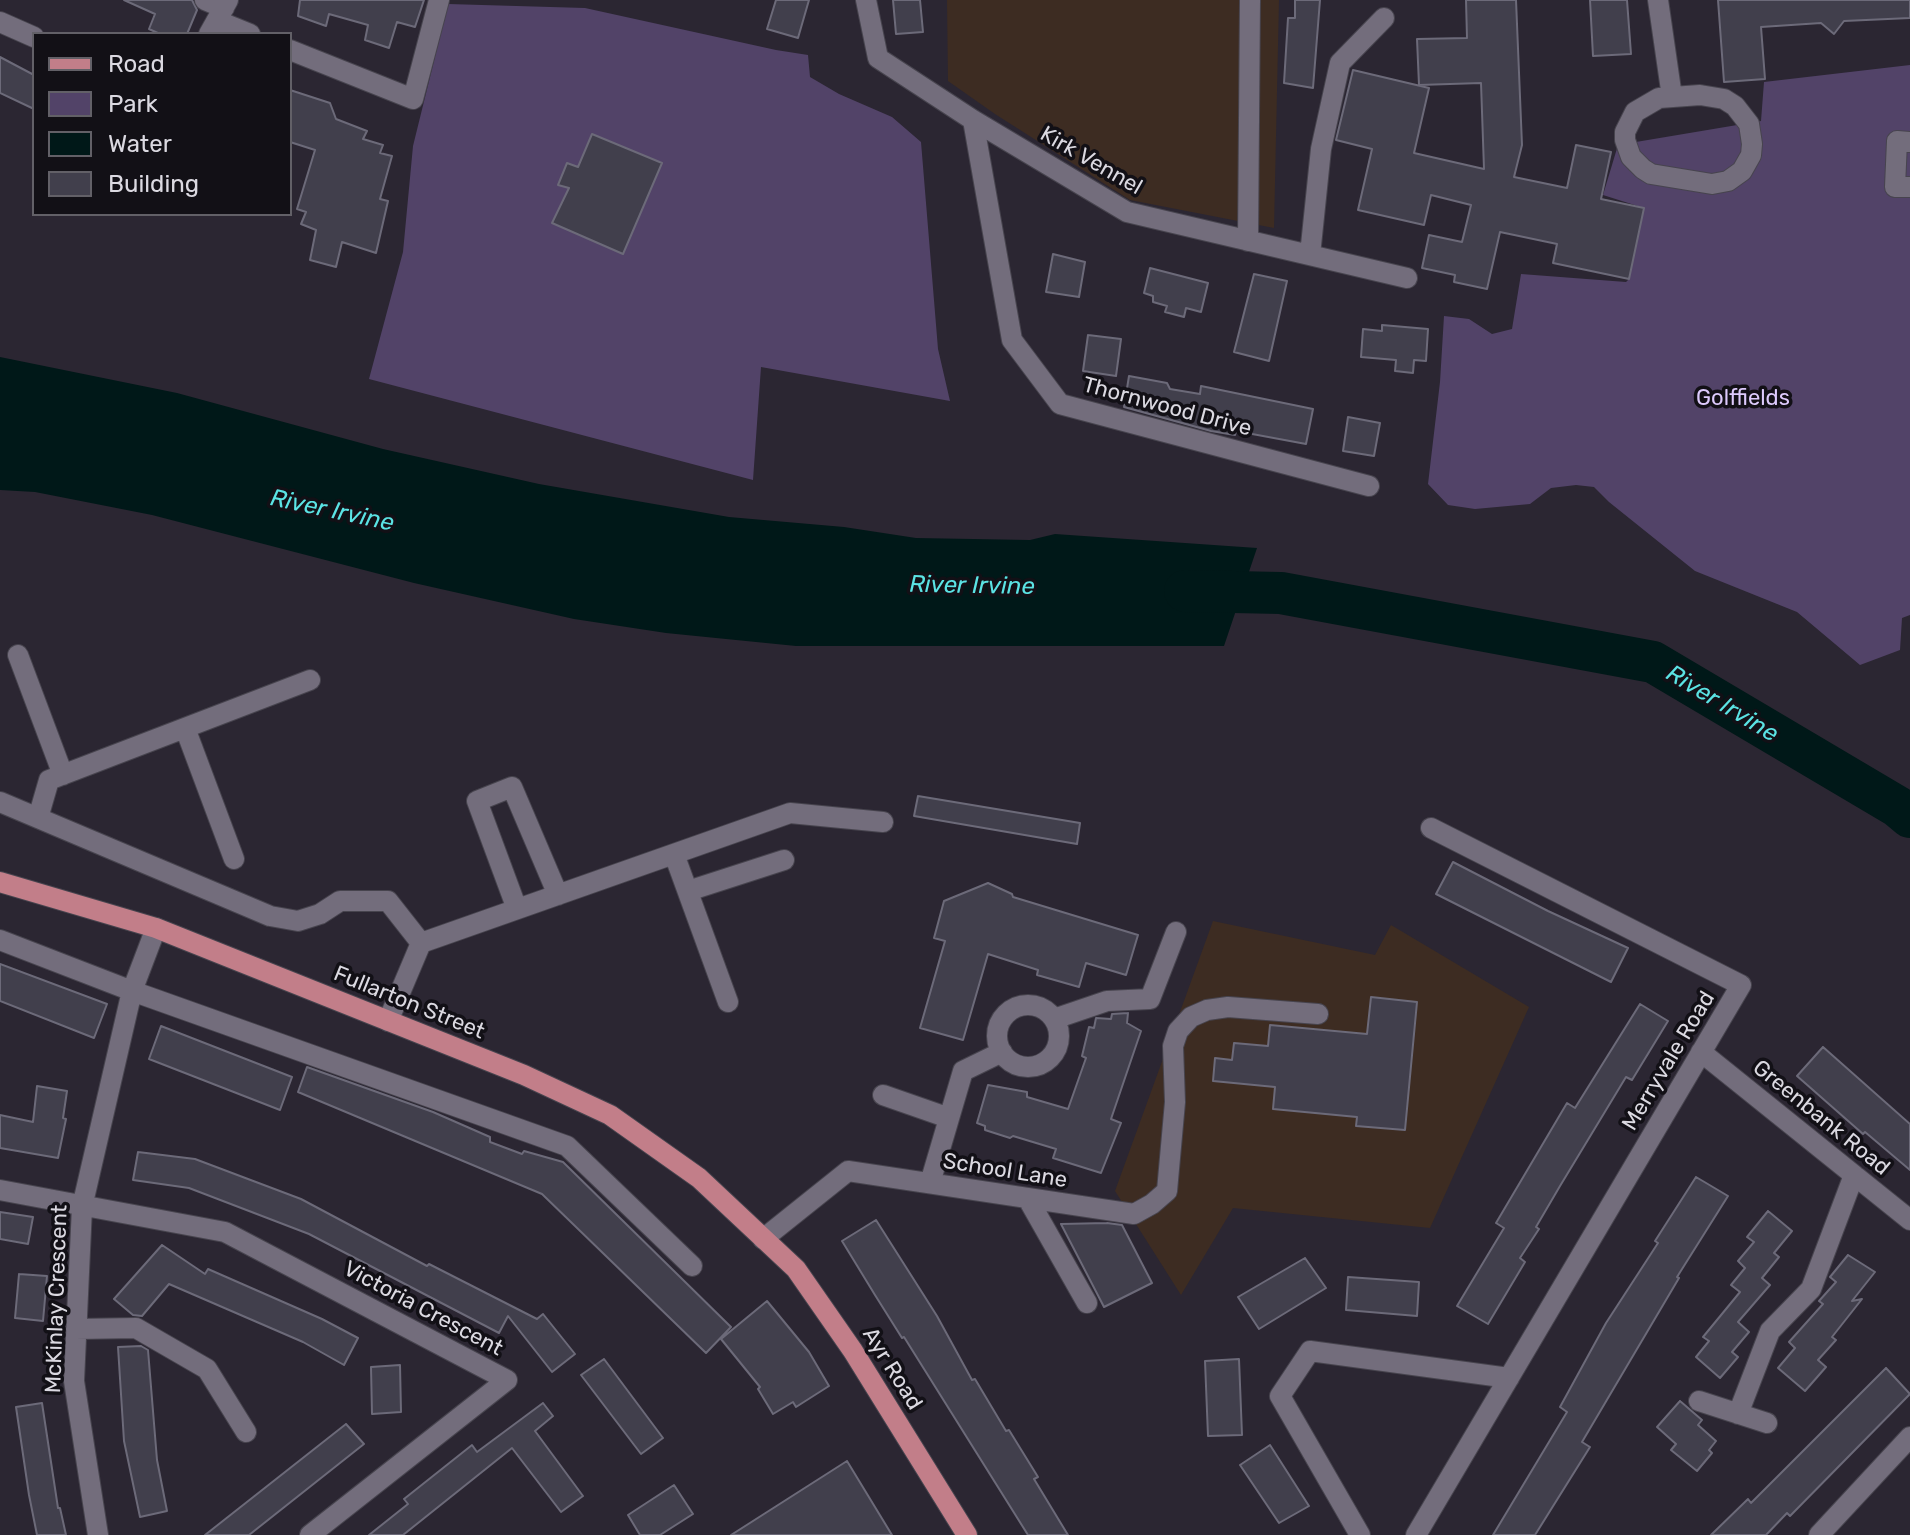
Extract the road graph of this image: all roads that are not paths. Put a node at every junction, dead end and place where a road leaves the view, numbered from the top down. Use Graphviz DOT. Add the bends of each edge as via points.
graph roads {
  1 [pos="439,0"];
  2 [pos="866,0"];
  3 [pos="1250,0"];
  4 [pos="1658,0"];
  5 [pos="217,13"];
  6 [pos="1384,18"];
  7 [pos="0,22"];
  8 [pos="247,32"];
  9 [pos="32,36"];
  10 [pos="292,51"];
  11 [pos="1672,97"];
  12 [pos="973,120"];
  13 [pos="1910,142"];
  14 [pos="1910,187"];
  15 [pos="1248,241"];
  16 [pos="1310,255"];
  17 [pos="1407,278"];
  18 [pos="1369,486"];
  19 [pos="18,655"];
  20 [pos="310,680"];
  21 [pos="185,728"];
  22 [pos="63,775"];
  23 [pos="0,802"];
  24 [pos="38,818"];
  25 [pos="883,822"];
  26 [pos="1431,828"];
  27 [pos="674,854"];
  28 [pos="234,859"];
  29 [pos="784,860"];
  30 [pos="0,882"];
  31 [pos="688,891"];
  32 [pos="558,895"];
  33 [pos="517,909"];
  34 [pos="156,928"];
  35 [pos="1176,932"];
  36 [pos="0,940"];
  37 [pos="421,943"];
  38 [pos="132,991"];
  39 [pos="728,1002"];
  40 [pos="1318,1014"];
  41 [pos="1054,1019"];
  42 [pos="388,1021"];
  43 [pos="1002,1052"];
  44 [pos="1701,1052"];
  45 [pos="883,1095"];
  46 [pos="949,1118"];
  47 [pos="1854,1175"];
  48 [pos="930,1183"];
  49 [pos="0,1190"];
  50 [pos="1028,1199"];
  51 [pos="82,1207"];
  52 [pos="1910,1220"];
  53 [pos="763,1239"];
  54 [pos="692,1266"];
  55 [pos="1087,1303"];
  56 [pos="76,1329"];
  57 [pos="1509,1378"];
  58 [pos="1699,1401"];
  59 [pos="1738,1414"];
  60 [pos="1767,1423"];
  61 [pos="246,1432"];
  62 [pos="1910,1437"];
  63 [pos="98,1535"];
  64 [pos="310,1535"];
  65 [pos="967,1535"];
  66 [pos="1360,1535"];
  67 [pos="1416,1535"];
  68 [pos="1819,1535"];
  1 -- 10 [label="street" via="413,99"];
  2 -- 12 [label="street, Kirk Vennel" via="878,58"];
  3 -- 15 [label="street"];
  4 -- 11 [label="street"];
  5 -- 8 [label="street"];
  6 -- 16 [label="street" via="1340,63 1321,149"];
  7 -- 9 [label="street"];
  11 -- 11 [label="street" via="1712,96 1744,115 1752,144 1747,165 1736,177 1720,184 1698,183 1651,174 1636,164 1625,140 1629,121 1650,101"];
  12 -- 15 [label="street, Kirk Vennel" via="1127,212"];
  12 -- 18 [label="street, Thornwood Drive" via="1012,340 1060,404"];
  13 -- 14 [label="street" via="1897,141 1895,187"];
  15 -- 16 [label="street, Kirk Vennel"];
  16 -- 17 [label="street, Kirk Vennel"];
  19 -- 22 [label="street"];
  20 -- 21 [label="street"];
  21 -- 22 [label="street"];
  21 -- 28 [label="street"];
  22 -- 24 [label="street" via="49,780"];
  23 -- 24 [label="street"];
  24 -- 37 [label="street" via="270,916 298,921 340,901 388,901"];
  25 -- 27 [label="street" via="790,813"];
  26 -- 44 [label="street, Merryvale Road" via="1741,985"];
  27 -- 31 [label="street"];
  27 -- 32 [label="street"];
  29 -- 31 [label="street"];
  30 -- 34 [label="main road, Fullarton Street"];
  31 -- 39 [label="street"];
  32 -- 33 [label="street"];
  32 -- 33 [label="street" via="512,787 477,801"];
  33 -- 37 [label="street"];
  34 -- 38 [label="street, McKinlay Crescent"];
  34 -- 42 [label="main road, Fullarton Street"];
  35 -- 41 [label="street" via="1150,999 1107,1001"];
  36 -- 38 [label="street"];
  37 -- 42 [label="street"];
  38 -- 51 [label="street, McKinlay Crescent"];
  38 -- 54 [label="street" via="567,1146"];
  40 -- 50 [label="street, School Lane" via="1228,1007 1191,1017 1178,1031 1167,1191 1152,1204 1134,1214"];
  41 -- 43 [label="street" via="1059,1037 1045,1061 1026,1066"];
  41 -- 43 [label="street" via="1037,1006 1016,1007 997,1031"];
  42 -- 53 [label="main road, Fullarton Street" via="610,1115 699,1178"];
  43 -- 46 [label="street" via="963,1071"];
  44 -- 47 [label="street, Greenbank Road"];
  44 -- 57 [label="street, Merryvale Road"];
  45 -- 46 [label="street"];
  46 -- 48 [label="street"];
  47 -- 52 [label="street, Greenbank Road"];
  47 -- 59 [label="street" via="1811,1289 1770,1331"];
  48 -- 50 [label="street, School Lane"];
  48 -- 53 [label="street, School Lane" via="848,1171"];
  49 -- 51 [label="street"];
  50 -- 55 [label="street"];
  51 -- 56 [label="street, McKinlay Crescent"];
  51 -- 64 [label="street, Victoria Crescent" via="225,1232 507,1380"];
  53 -- 65 [label="main road, Ayr Road" via="796,1269 853,1351"];
  56 -- 61 [label="street" via="136,1328 207,1369"];
  56 -- 63 [label="street, McKinlay Crescent" via="74,1381"];
  57 -- 66 [label="street" via="1310,1351 1280,1396"];
  57 -- 67 [label="street, Merryvale Road"];
  58 -- 59 [label="street"];
  59 -- 60 [label="street"];
  62 -- 68 [label="street"];
}
